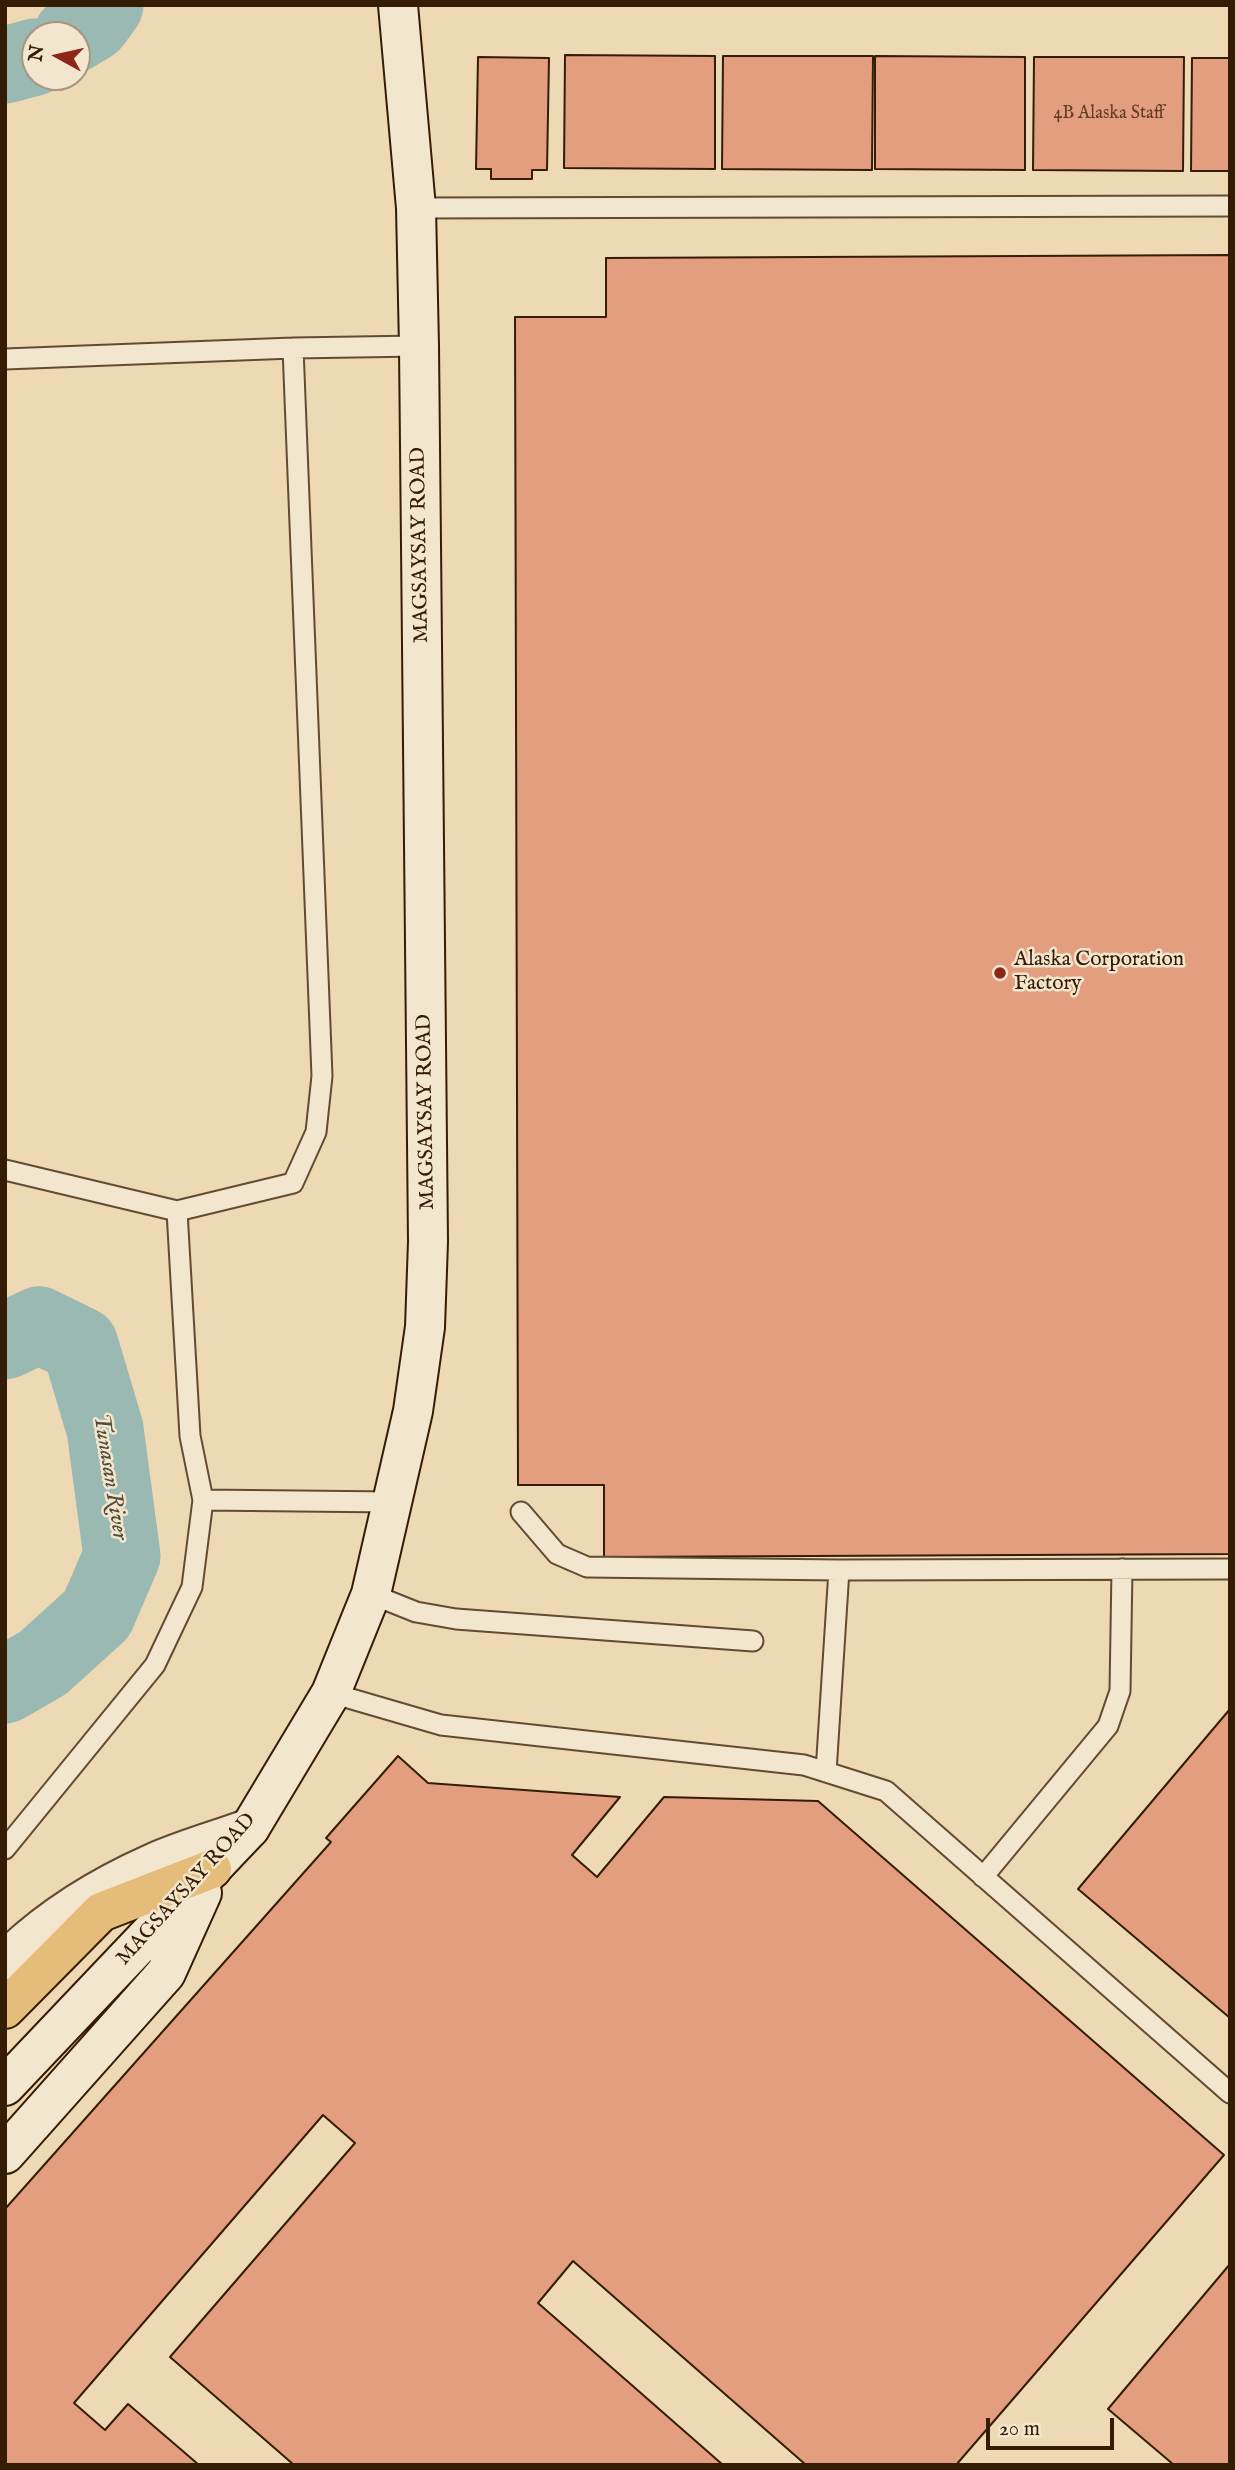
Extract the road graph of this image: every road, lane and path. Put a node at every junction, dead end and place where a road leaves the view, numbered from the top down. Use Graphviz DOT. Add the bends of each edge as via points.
graph roads {
  1 [pos="397,5"];
  2 [pos="1230,206"];
  3 [pos="416,208"];
  4 [pos="419,346"];
  5 [pos="293,348"];
  6 [pos="5,359"];
  7 [pos="5,1170"];
  8 [pos="177,1211"];
  9 [pos="203,1500"];
  10 [pos="393,1502"];
  11 [pos="521,1511"];
  12 [pos="1122,1569"];
  13 [pos="1230,1569"];
  14 [pos="839,1570"];
  15 [pos="371,1594"];
  16 [pos="753,1641"];
  17 [pos="331,1693"];
  18 [pos="826,1772"];
  19 [pos="250,1828"];
  20 [pos="5,1849"];
  21 [pos="212,1869"];
  22 [pos="983,1877"];
  23 [pos="5,1961"];
  24 [pos="5,2008"];
  25 [pos="5,2086"];
  26 [pos="1230,2093"];
  27 [pos="5,2154"];
  1 -- 3 [label="main road, MAGSAYSAY ROAD"];
  2 -- 3 [label="lane"];
  3 -- 4 [label="main road, MAGSAYSAY ROAD"];
  4 -- 5 [label="lane"];
  4 -- 10 [label="main road, MAGSAYSAY ROAD" via="428,1242 425,1326"];
  5 -- 6 [label="lane"];
  5 -- 8 [label="lane" via="322,1076 316,1132 293,1183"];
  7 -- 8 [label="lane"];
  8 -- 9 [label="lane" via="190,1436"];
  9 -- 10 [label="lane"];
  9 -- 20 [label="lane" via="192,1587 155,1665"];
  10 -- 15 [label="main road, MAGSAYSAY ROAD"];
  11 -- 14 [label="lane" via="557,1554 587,1567"];
  12 -- 13 [label="lane"];
  12 -- 14 [label="lane"];
  12 -- 22 [label="lane" via="1120,1690 1108,1726"];
  14 -- 18 [label="lane"];
  15 -- 16 [label="lane" via="416,1612 456,1619"];
  15 -- 17 [label="main road, MAGSAYSAY ROAD"];
  17 -- 18 [label="lane" via="441,1725 804,1765"];
  17 -- 19 [label="main road, MAGSAYSAY ROAD"];
  18 -- 22 [label="lane" via="886,1791"];
  19 -- 21 [label="main road, MAGSAYSAY ROAD"];
  19 -- 23 [label="main road" via="154,1862 91,1894 27,1938"];
  21 -- 24 [label="highway" via="101,1912"];
  21 -- 25 [label="main road, MAGSAYSAY ROAD"];
  21 -- 27 [label="main road" via="166,1973"];
  22 -- 26 [label="lane"];
}
